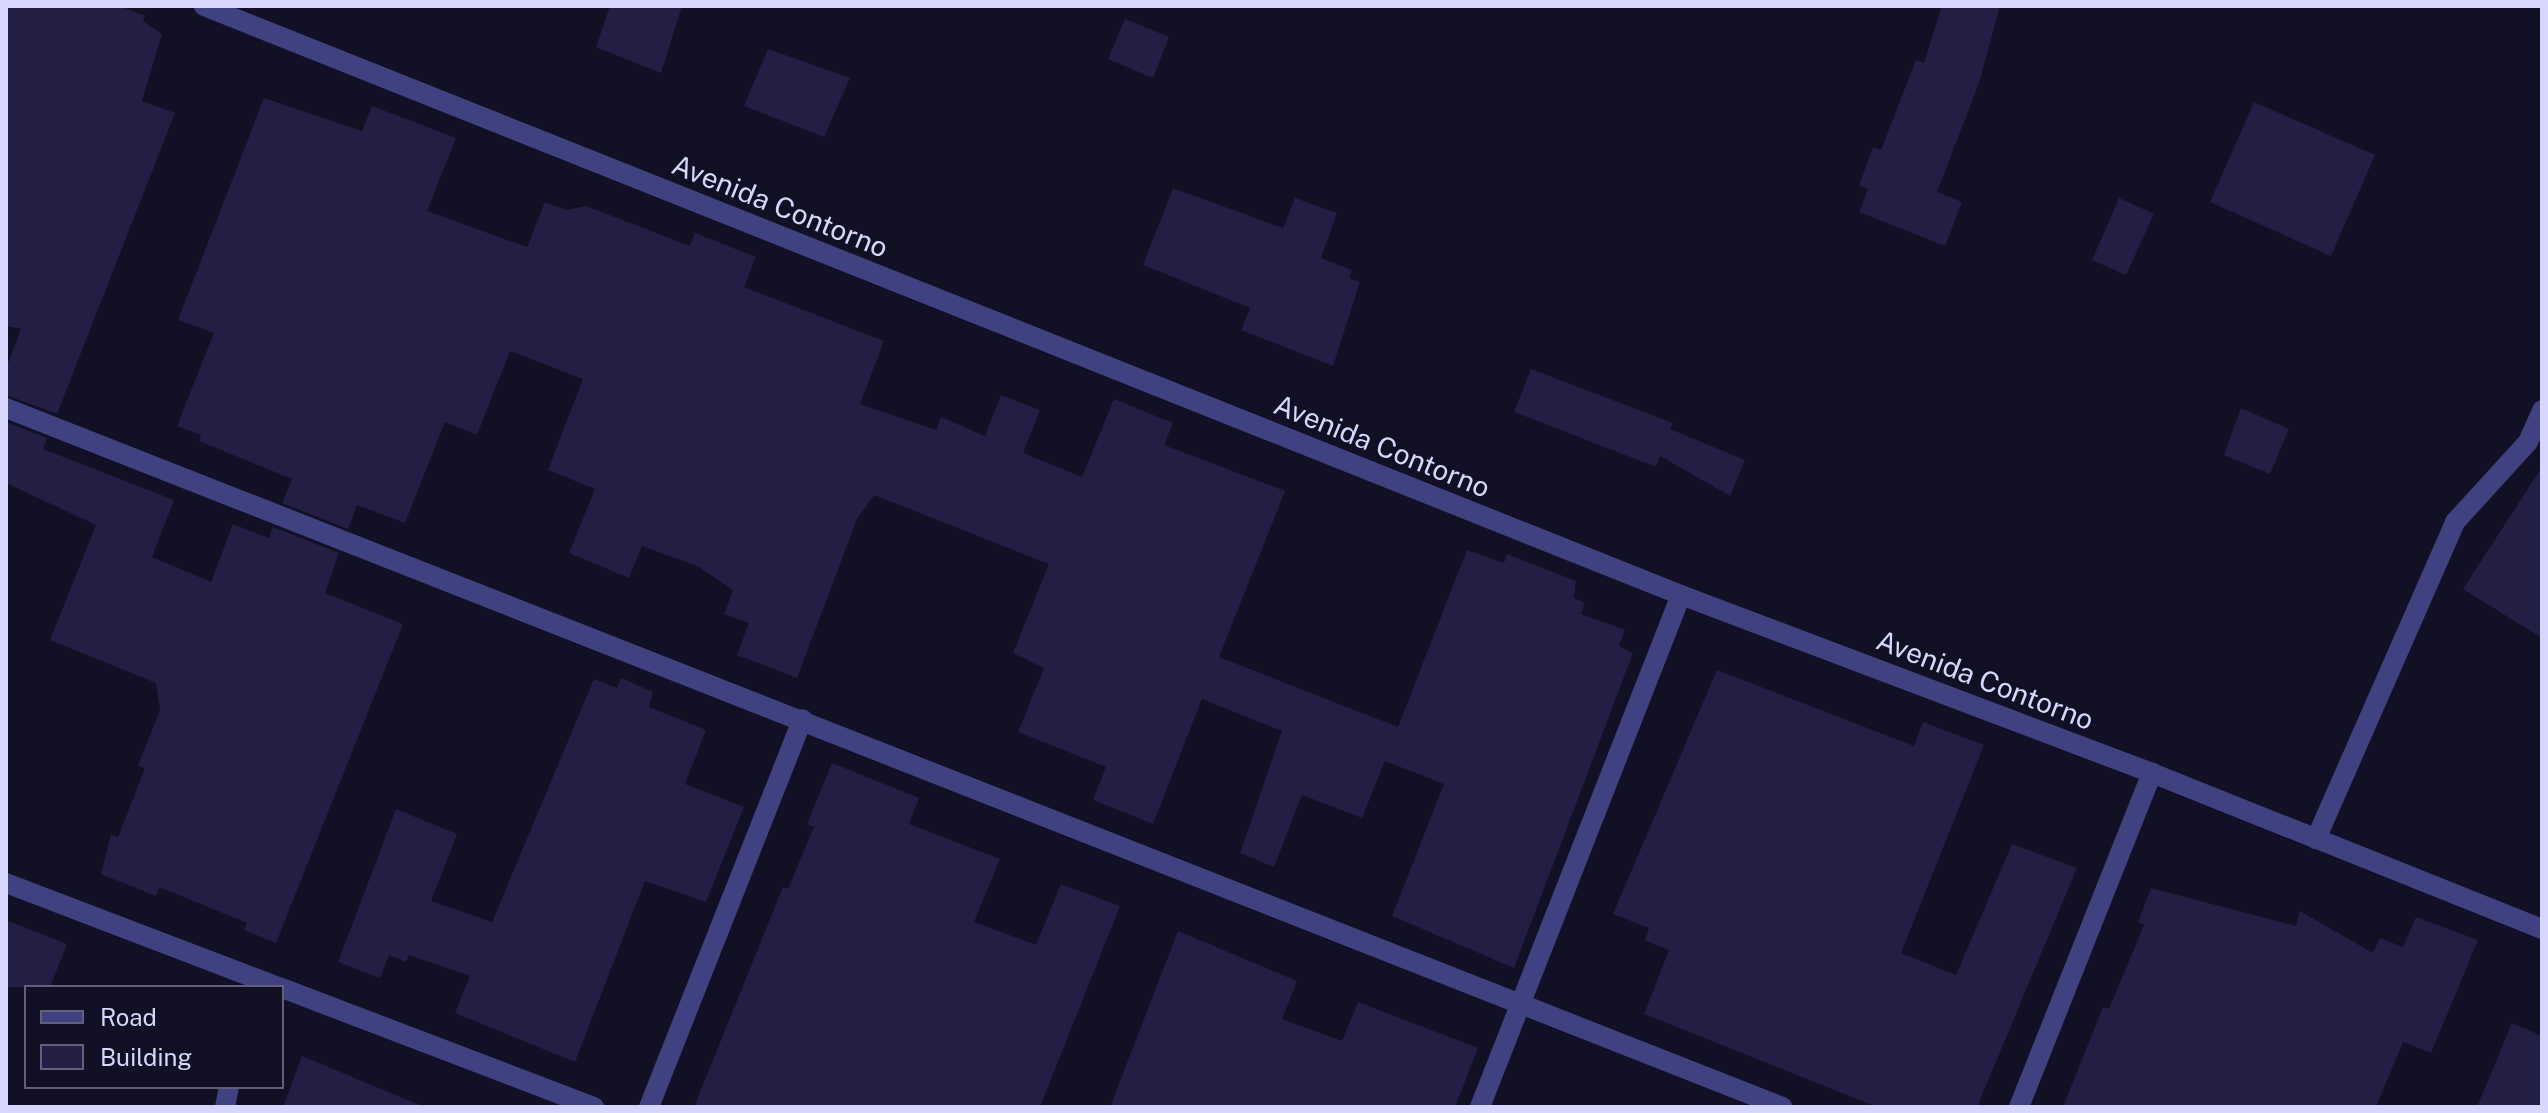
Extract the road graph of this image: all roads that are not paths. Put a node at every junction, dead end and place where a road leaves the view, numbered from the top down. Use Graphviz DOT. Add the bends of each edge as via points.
graph roads {
  1 [pos="204,6"];
  2 [pos="6,408"];
  3 [pos="2542,410"];
  4 [pos="1681,595"];
  5 [pos="803,719"];
  6 [pos="2152,773"];
  7 [pos="2316,839"];
  8 [pos="6,883"];
  9 [pos="2542,929"];
  10 [pos="252,982"];
  11 [pos="284,990"];
  12 [pos="1519,1004"];
  13 [pos="594,1107"];
  14 [pos="649,1107"];
  15 [pos="1480,1107"];
  16 [pos="1782,1107"];
  17 [pos="2019,1107"];
  1 -- 4 [label="street, Avenida Contorno"];
  2 -- 5 [label="street"];
  3 -- 7 [label="street" via="2528,442 2455,522"];
  4 -- 6 [label="street, Avenida Contorno"];
  4 -- 12 [label="street"];
  5 -- 12 [label="street"];
  5 -- 14 [label="street"];
  6 -- 7 [label="street, Avenida Contorno"];
  6 -- 17 [label="street"];
  7 -- 9 [label="street, Avenida Contorno"];
  8 -- 10 [label="street"];
  11 -- 13 [label="street"];
  12 -- 15 [label="street"];
  12 -- 16 [label="street"];
}
